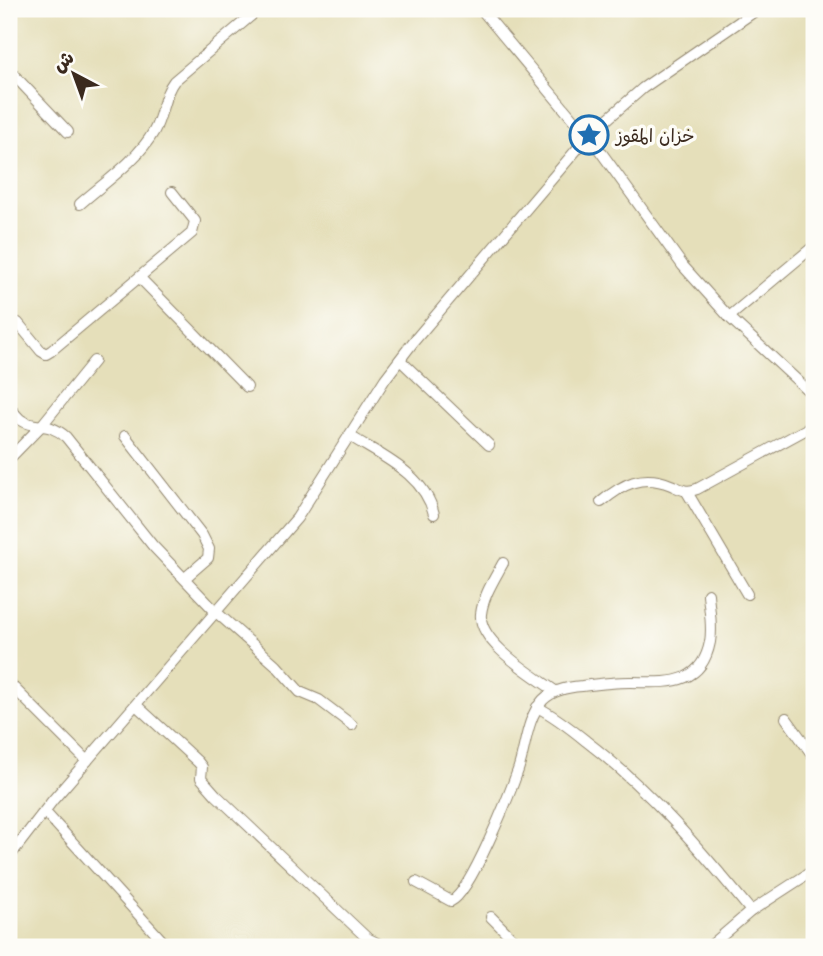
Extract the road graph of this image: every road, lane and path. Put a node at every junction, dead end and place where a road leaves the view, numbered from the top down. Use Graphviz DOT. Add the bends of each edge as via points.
graph roads {
  1 [pos="259,9"];
  2 [pos="481,9"];
  3 [pos="758,9"];
  4 [pos="9,69"];
  5 [pos="68,132"];
  6 [pos="586,137"];
  7 [pos="172,192"];
  8 [pos="80,204"];
  9 [pos="814,246"];
  10 [pos="140,278"];
  11 [pos="729,317"];
  12 [pos="9,320"];
  13 [pos="400,360"];
  14 [pos="94,361"];
  15 [pos="247,387"];
  16 [pos="814,396"];
  17 [pos="9,407"];
  18 [pos="42,425"];
  19 [pos="814,425"];
  20 [pos="125,436"];
  21 [pos="350,436"];
  22 [pos="489,445"];
  23 [pos="9,459"];
  24 [pos="687,492"];
  25 [pos="601,502"];
  26 [pos="434,514"];
  27 [pos="503,563"];
  28 [pos="186,578"];
  29 [pos="708,594"];
  30 [pos="747,594"];
  31 [pos="216,612"];
  32 [pos="9,683"];
  33 [pos="555,691"];
  34 [pos="136,705"];
  35 [pos="537,707"];
  36 [pos="786,718"];
  37 [pos="352,725"];
  38 [pos="814,757"];
  39 [pos="87,761"];
  40 [pos="45,811"];
  41 [pos="9,857"];
  42 [pos="814,870"];
  43 [pos="416,882"];
  44 [pos="751,911"];
  45 [pos="491,917"];
  46 [pos="168,947"];
  47 [pos="385,947"];
  48 [pos="522,947"];
  49 [pos="709,947"];
  1 -- 8 [label="street" via="174,80 150,137"];
  2 -- 6 [label="street"];
  3 -- 6 [label="street" via="643,88 596,129 597,136"];
  4 -- 5 [label="street"];
  6 -- 11 [label="street"];
  6 -- 13 [label="street"];
  7 -- 10 [label="street" via="193,217 195,228"];
  9 -- 11 [label="street"];
  10 -- 12 [label="street" via="46,354 18,323"];
  10 -- 15 [label="street"];
  11 -- 16 [label="street"];
  13 -- 21 [label="street"];
  13 -- 22 [label="street"];
  14 -- 18 [label="street"];
  17 -- 18 [label="street" via="21,420"];
  18 -- 23 [label="street"];
  18 -- 28 [label="street" via="66,436 153,546"];
  19 -- 24 [label="street"];
  20 -- 28 [label="street" via="209,549 208,558"];
  21 -- 26 [label="street" via="419,482"];
  21 -- 31 [label="street" via="297,518"];
  24 -- 25 [label="street" via="659,481 639,480"];
  24 -- 30 [label="street"];
  27 -- 33 [label="street" via="482,611 483,625 505,654"];
  28 -- 31 [label="street"];
  29 -- 33 [label="street" via="710,642 686,677 670,683 607,682"];
  31 -- 34 [label="street"];
  31 -- 37 [label="street" via="276,665 292,686"];
  32 -- 39 [label="street"];
  33 -- 35 [label="street"];
  34 -- 39 [label="street"];
  34 -- 47 [label="street" via="198,762 201,778 216,795 367,938"];
  35 -- 43 [label="street" via="518,771 462,893 451,901"];
  35 -- 44 [label="street" via="637,784"];
  36 -- 38 [label="street"];
  39 -- 40 [label="street"];
  40 -- 41 [label="street"];
  40 -- 46 [label="street"];
  42 -- 44 [label="street"];
  44 -- 49 [label="street"];
  45 -- 48 [label="street"];
}
